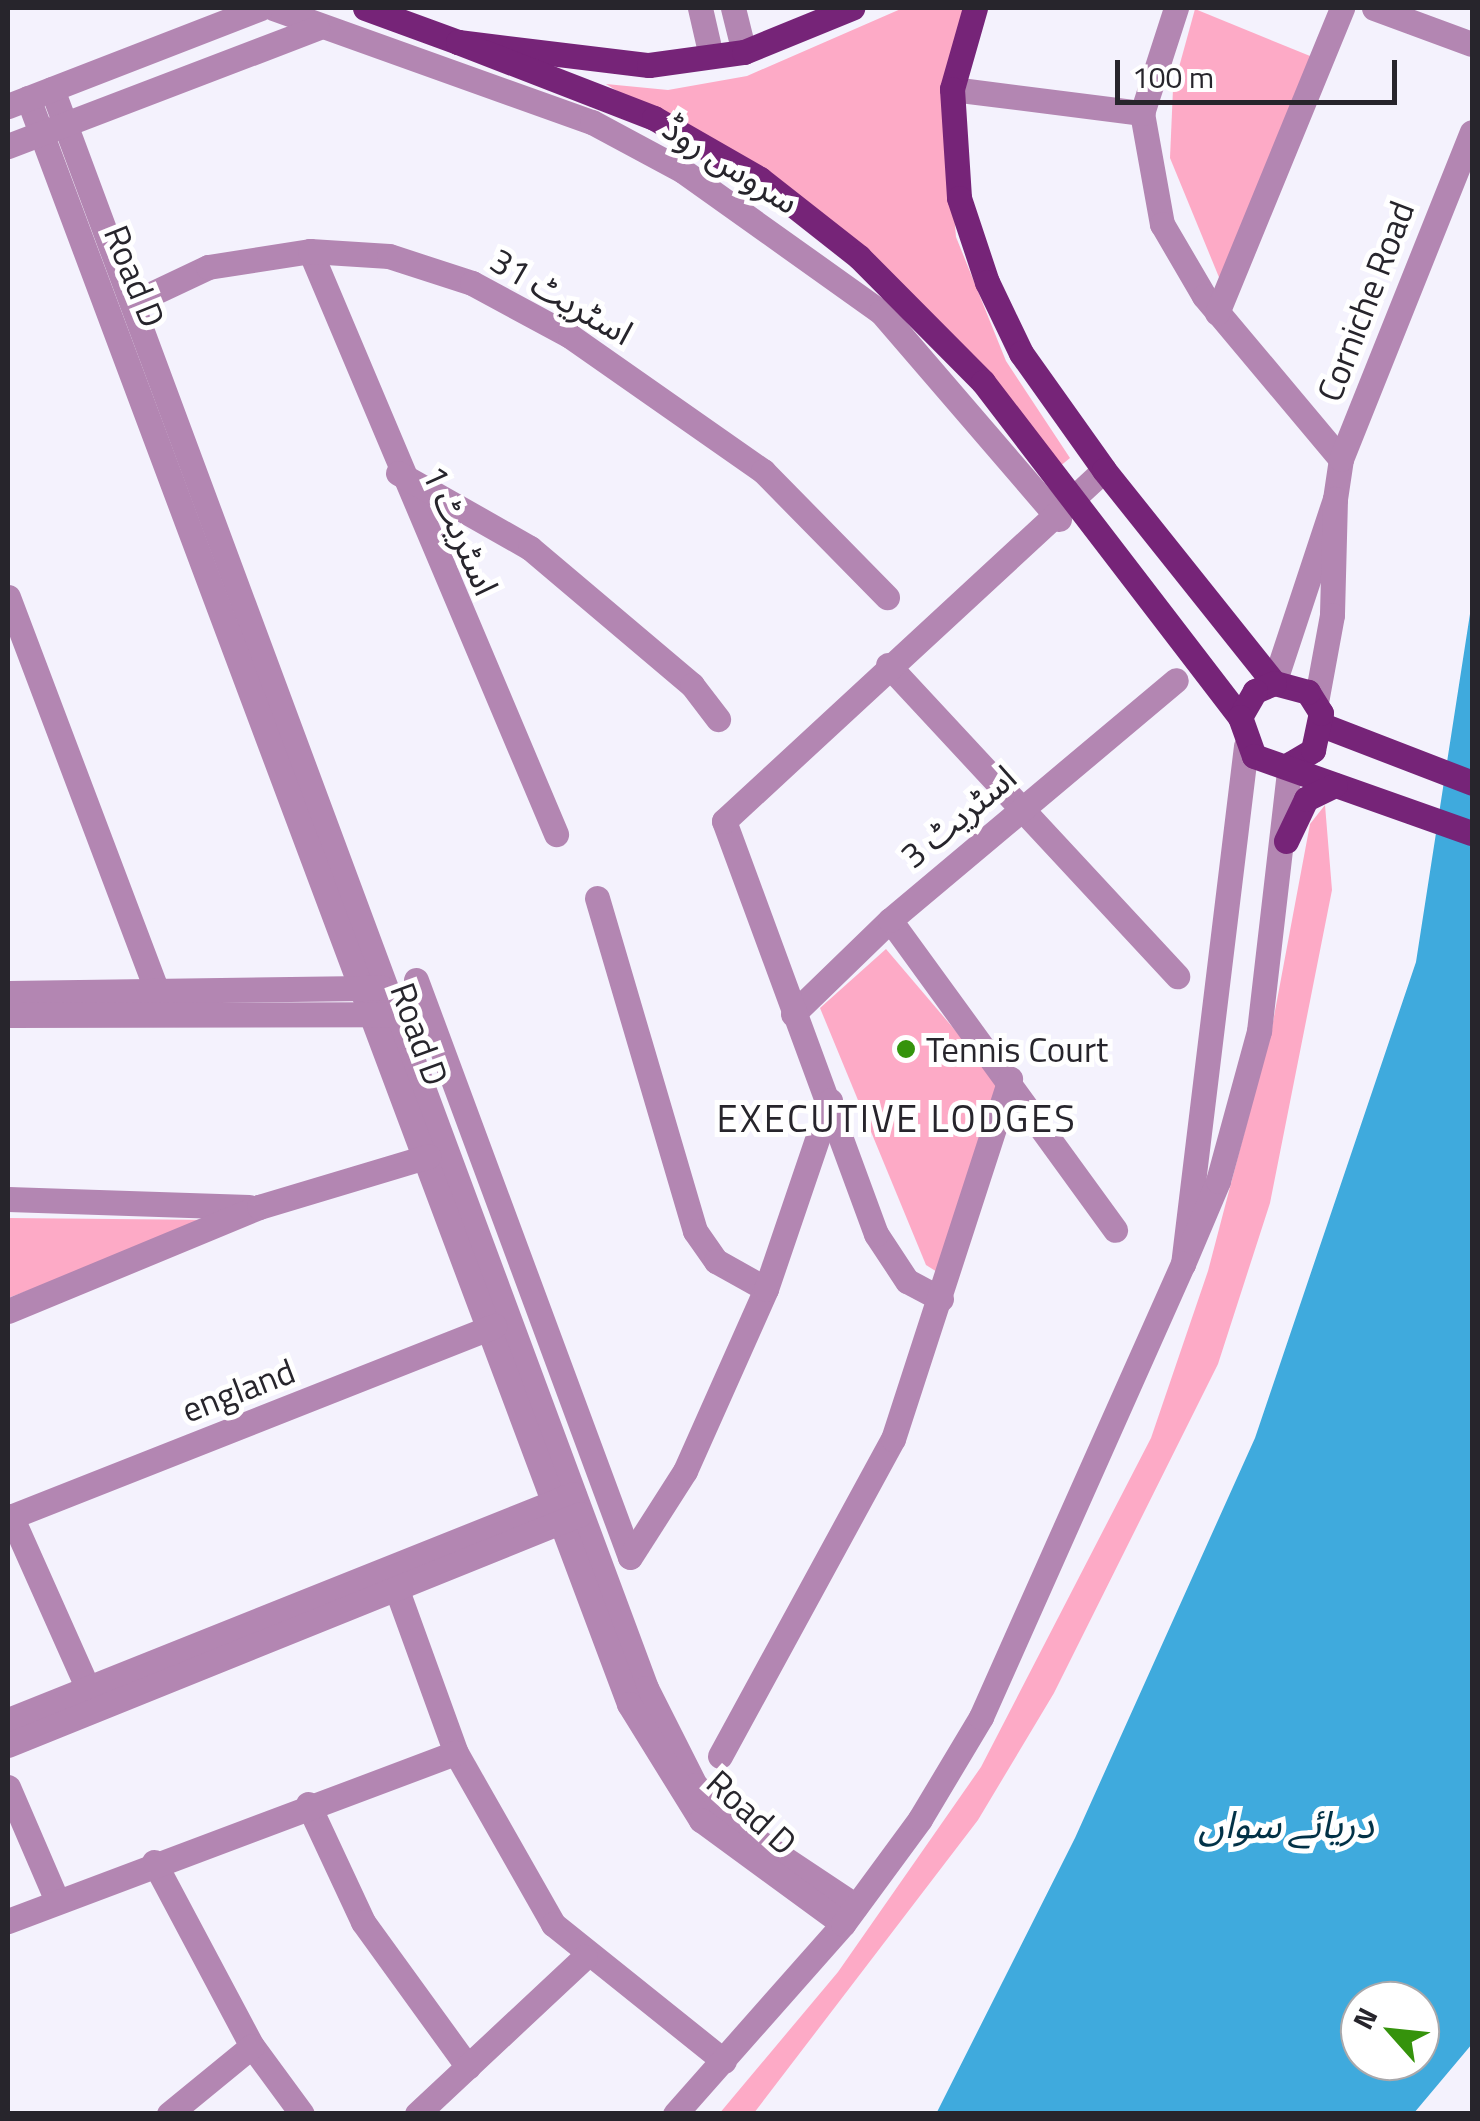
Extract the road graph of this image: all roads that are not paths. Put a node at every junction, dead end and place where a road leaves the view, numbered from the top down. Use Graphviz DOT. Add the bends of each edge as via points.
graph roads {
  1 [pos="261,8"];
  2 [pos="273,8"];
  3 [pos="364,8"];
  4 [pos="700,8"];
  5 [pos="733,8"];
  6 [pos="852,8"];
  7 [pos="974,8"];
  8 [pos="1176,8"];
  9 [pos="1342,8"];
  10 [pos="1374,8"];
  11 [pos="317,28"];
  12 [pos="458,42"];
  13 [pos="1472,44"];
  14 [pos="744,52"];
  15 [pos="711,56"];
  16 [pos="952,89"];
  17 [pos="29,98"];
  18 [pos="1142,113"];
  19 [pos="53,129"];
  20 [pos="1472,132"];
  21 [pos="8,146"];
  22 [pos="310,250"];
  23 [pos="132,303"];
  24 [pos="1217,312"];
  25 [pos="1341,459"];
  26 [pos="1104,470"];
  27 [pos="398,473"];
  28 [pos="1335,499"];
  29 [pos="1079,501"];
  30 [pos="1059,519"];
  31 [pos="8,597"];
  32 [pos="887,597"];
  33 [pos="888,666"];
  34 [pos="1176,680"];
  35 [pos="1274,683"];
  36 [pos="1319,713"];
  37 [pos="1240,717"];
  38 [pos="718,719"];
  39 [pos="1246,746"];
  40 [pos="1290,764"];
  41 [pos="1472,783"];
  42 [pos="1342,787"];
  43 [pos="1020,808"];
  44 [pos="1472,833"];
  45 [pos="556,834"];
  46 [pos="1286,841"];
  47 [pos="597,898"];
  48 [pos="890,920"];
  49 [pos="1177,976"];
  50 [pos="391,986"];
  51 [pos="156,988"];
  52 [pos="8,994"];
  53 [pos="388,1014"];
  54 [pos="793,1014"];
  55 [pos="8,1015"];
  56 [pos="1010,1079"];
  57 [pos="830,1100"];
  58 [pos="428,1156"];
  59 [pos="8,1199"];
  60 [pos="259,1207"];
  61 [pos="1115,1230"];
  62 [pos="1183,1264"];
  63 [pos="766,1289"];
  64 [pos="941,1299"];
  65 [pos="8,1311"];
  66 [pos="494,1326"];
  67 [pos="571,1506"];
  68 [pos="10,1517"];
  69 [pos="398,1593"];
  70 [pos="88,1689"];
  71 [pos="8,1720"];
  72 [pos="8,1745"];
  73 [pos="456,1753"];
  74 [pos="720,1756"];
  75 [pos="8,1786"];
  76 [pos="308,1804"];
  77 [pos="154,1862"];
  78 [pos="58,1901"];
  79 [pos="849,1915"];
  80 [pos="8,1921"];
  81 [pos="585,1957"];
  82 [pos="252,2046"];
  83 [pos="724,2061"];
  84 [pos="468,2067"];
  85 [pos="169,2114"];
  86 [pos="302,2114"];
  87 [pos="417,2114"];
  88 [pos="675,2114"];
  1 -- 17 [label="street"];
  2 -- 11 [label="street, سروس روڈ"];
  3 -- 12 [label="main road"];
  4 -- 15 [label="street"];
  5 -- 14 [label="street"];
  6 -- 14 [label="main road"];
  7 -- 16 [label="main road"];
  8 -- 18 [label="street"];
  9 -- 24 [label="street"];
  10 -- 13 [label="street"];
  11 -- 19 [label="street"];
  11 -- 30 [label="street, سروس روڈ" via="592,122 805,251 882,312"];
  12 -- 15 [label="main road" via="649,64"];
  12 -- 29 [label="main road" via="654,118 760,179 938,336"];
  14 -- 15 [label="main road"];
  16 -- 18 [label="street"];
  16 -- 26 [label="main road" via="959,198 987,282 1021,353"];
  17 -- 19 [label="street, Road D"];
  18 -- 24 [label="street" via="1162,224"];
  19 -- 21 [label="street"];
  19 -- 23 [label="street, Road D"];
  19 -- 50 [label="street, Road D"];
  20 -- 25 [label="street, Corniche Road"];
  22 -- 23 [label="street, اسٹریٹ 31" via="208,268"];
  22 -- 27 [label="street, اسٹریٹ 1"];
  22 -- 32 [label="street, اسٹریٹ 31" via="390,256 439,272 570,336 763,472"];
  23 -- 50 [label="street, Road D"];
  24 -- 25 [label="street"];
  25 -- 28 [label="street, Corniche Road"];
  26 -- 29 [label="street"];
  26 -- 35 [label="main road"];
  27 -- 38 [label="street" via="530,548 692,684"];
  27 -- 45 [label="street, اسٹریٹ 1"];
  28 -- 35 [label="street"];
  28 -- 36 [label="street" via="1332,615"];
  29 -- 30 [label="street"];
  29 -- 37 [label="main road"];
  30 -- 33 [label="street"];
  31 -- 51 [label="street"];
  33 -- 43 [label="street"];
  33 -- 54 [label="street" via="724,821"];
  34 -- 43 [label="street, اسٹریٹ 3"];
  35 -- 36 [label="main road"];
  35 -- 37 [label="main road" via="1248,698"];
  36 -- 40 [label="main road" via="1313,750"];
  36 -- 41 [label="main road" via="1367,744"];
  37 -- 39 [label="main road"];
  39 -- 40 [label="main road" via="1265,762"];
  39 -- 62 [label="street"];
  40 -- 42 [label="main road"];
  40 -- 46 [label="street"];
  42 -- 44 [label="main road"];
  42 -- 46 [label="main road" via="1306,799"];
  43 -- 48 [label="street, اسٹریٹ 3"];
  43 -- 49 [label="street"];
  46 -- 62 [label="street" via="1259,1031 1218,1180"];
  47 -- 63 [label="street" via="695,1231 716,1261"];
  48 -- 54 [label="street, اسٹریٹ 3"];
  48 -- 56 [label="street"];
  50 -- 51 [label="street"];
  50 -- 53 [label="street, Road D"];
  50 -- 63 [label="street" via="630,1557 685,1471"];
  51 -- 52 [label="street"];
  53 -- 55 [label="street"];
  53 -- 58 [label="street, Road D"];
  53 -- 67 [label="street, Road D"];
  54 -- 57 [label="street"];
  56 -- 61 [label="street"];
  56 -- 64 [label="street"];
  57 -- 63 [label="street"];
  57 -- 64 [label="street" via="889,1262"];
  58 -- 60 [label="street"];
  58 -- 66 [label="street, Road D"];
  59 -- 60 [label="street"];
  60 -- 65 [label="street"];
  62 -- 79 [label="street" via="981,1717"];
  64 -- 74 [label="street" via="893,1439"];
  66 -- 67 [label="street, Road D"];
  66 -- 68 [label="street, england"];
  67 -- 69 [label="street"];
  67 -- 70 [label="street"];
  67 -- 79 [label="street, Road D" via="629,1704 681,1797 722,1841"];
  68 -- 70 [label="street"];
  69 -- 72 [label="street"];
  69 -- 73 [label="street"];
  70 -- 71 [label="street"];
  73 -- 76 [label="street"];
  73 -- 81 [label="street" via="529,1889"];
  75 -- 78 [label="street"];
  76 -- 77 [label="street"];
  76 -- 84 [label="street" via="363,1922"];
  77 -- 78 [label="street"];
  77 -- 82 [label="street"];
  78 -- 80 [label="street"];
  79 -- 83 [label="street"];
  81 -- 83 [label="street"];
  81 -- 84 [label="street"];
  82 -- 85 [label="street"];
  82 -- 86 [label="street"];
  83 -- 88 [label="street"];
  84 -- 87 [label="street"];
}
